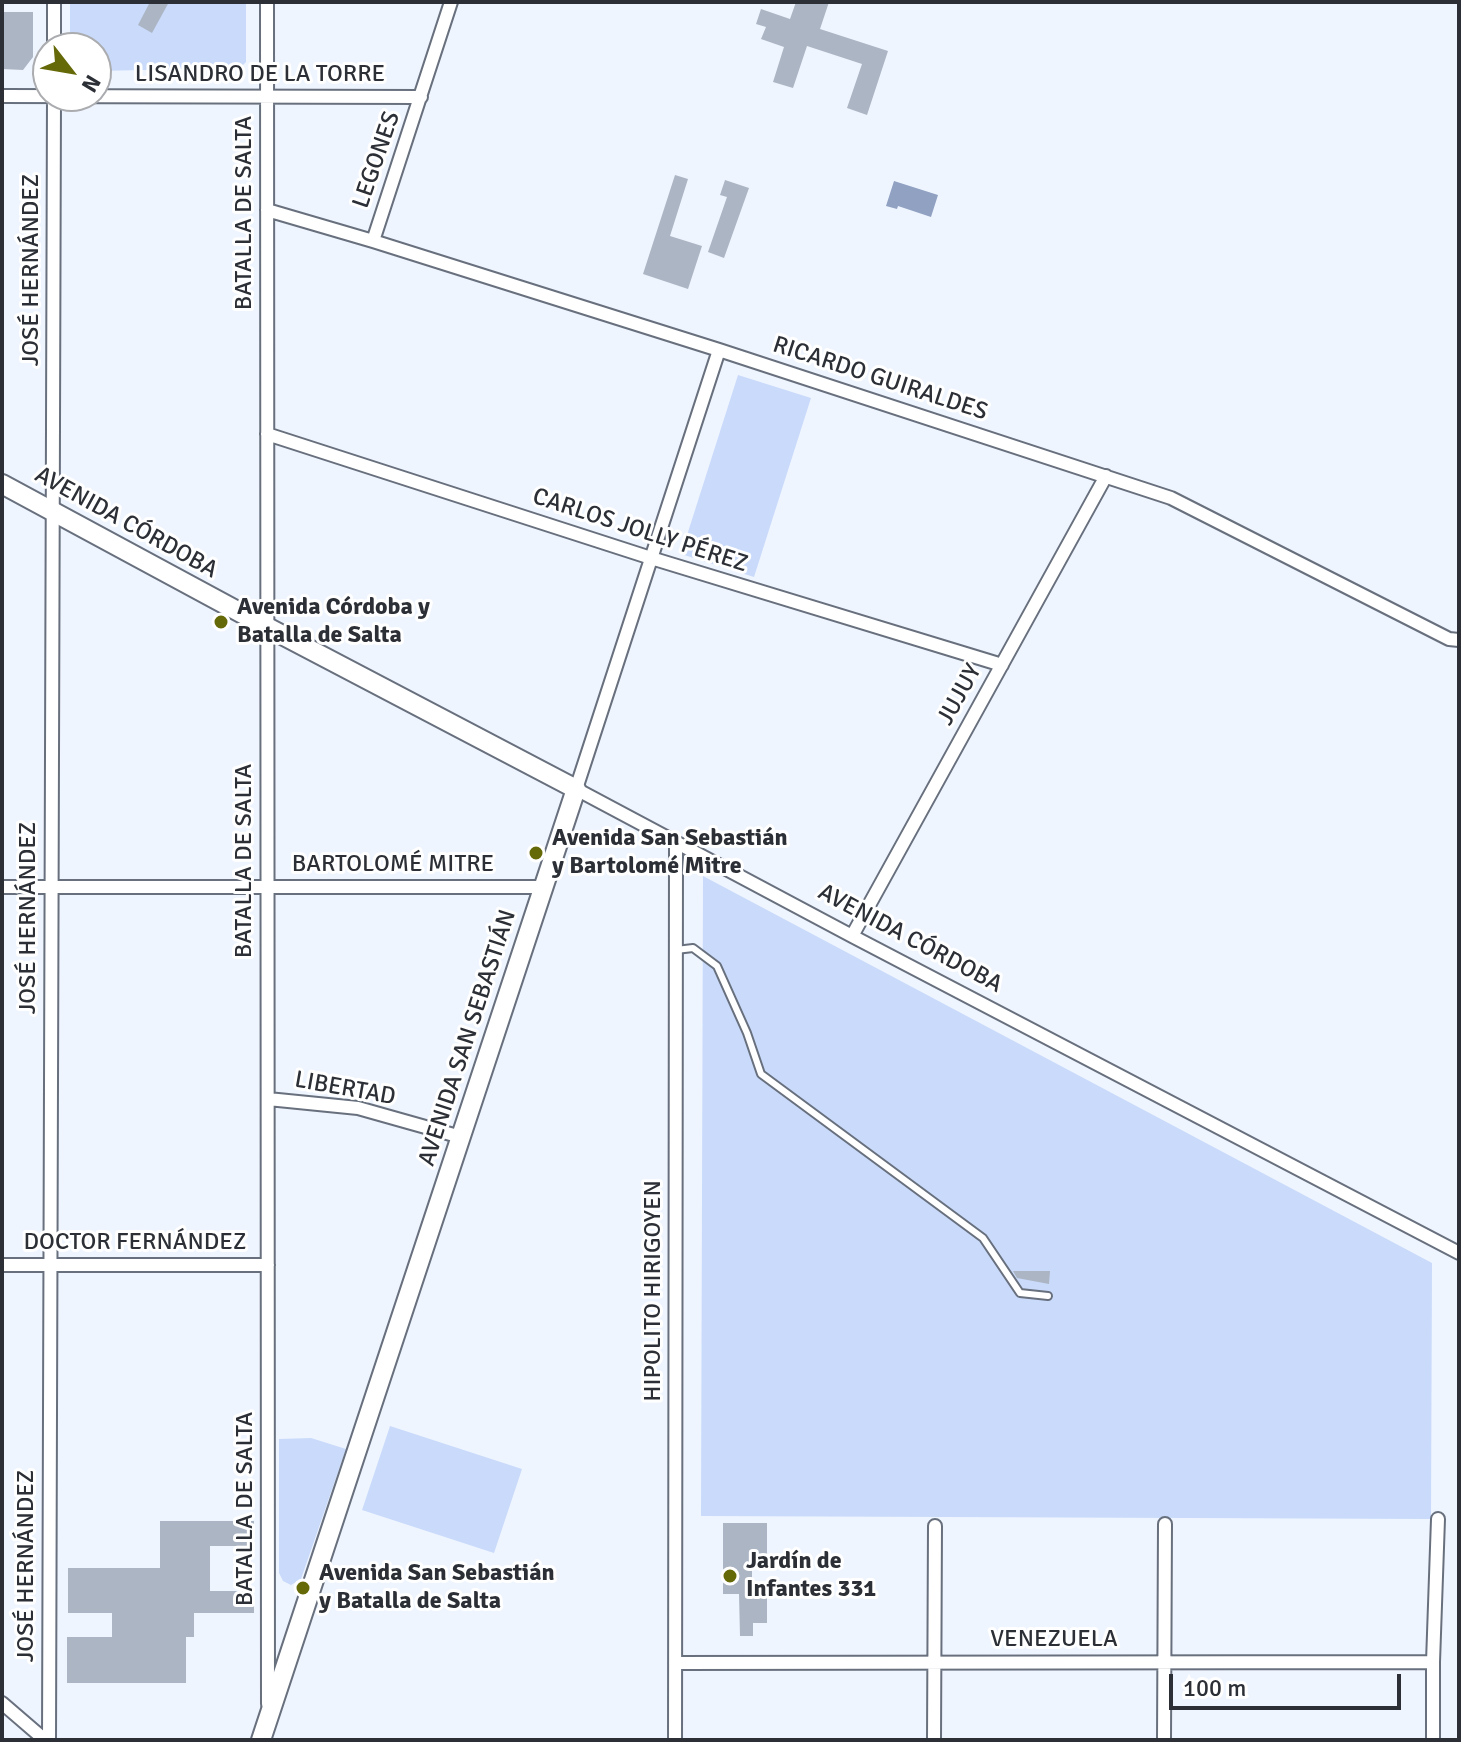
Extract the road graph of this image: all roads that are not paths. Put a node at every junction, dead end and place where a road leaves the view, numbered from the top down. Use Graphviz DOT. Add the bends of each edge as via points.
graph roads {
  1 [pos="54,2"];
  2 [pos="267,2"];
  3 [pos="451,2"];
  4 [pos="54,32"];
  5 [pos="2,96"];
  6 [pos="32,96"];
  7 [pos="112,96"];
  8 [pos="267,96"];
  9 [pos="421,97"];
  10 [pos="54,112"];
  11 [pos="267,210"];
  12 [pos="373,241"];
  13 [pos="719,350"];
  14 [pos="267,434"];
  15 [pos="1106,476"];
  16 [pos="2,484"];
  17 [pos="53,511"];
  18 [pos="651,558"];
  19 [pos="267,627"];
  20 [pos="1459,640"];
  21 [pos="1002,665"];
  22 [pos="576,789"];
  23 [pos="676,842"];
  24 [pos="2,887"];
  25 [pos="51,887"];
  26 [pos="543,887"];
  27 [pos="267,888"];
  28 [pos="852,936"];
  29 [pos="676,950"];
  30 [pos="268,1099"];
  31 [pos="461,1137"];
  32 [pos="1459,1253"];
  33 [pos="2,1265"];
  34 [pos="268,1265"];
  35 [pos="50,1266"];
  36 [pos="1048,1296"];
  37 [pos="1438,1519"];
  38 [pos="1165,1524"];
  39 [pos="935,1526"];
  40 [pos="934,1662"];
  41 [pos="1433,1662"];
  42 [pos="675,1663"];
  43 [pos="1165,1663"];
  44 [pos="2,1703"];
  45 [pos="268,1719"];
  46 [pos="47,1740"];
  47 [pos="261,1740"];
  48 [pos="675,1740"];
  49 [pos="934,1740"];
  50 [pos="1164,1740"];
  51 [pos="1433,1740"];
  1 -- 4 [label="street"];
  2 -- 8 [label="street, BATALLA DE SALTA"];
  3 -- 9 [label="street, LEGONES"];
  5 -- 6 [label="street, LISANDRO DE LA TORRE"];
  7 -- 8 [label="street, LISANDRO DE LA TORRE"];
  8 -- 9 [label="street, LISANDRO DE LA TORRE"];
  8 -- 11 [label="street, BATALLA DE SALTA"];
  9 -- 12 [label="street, LEGONES"];
  10 -- 17 [label="street, JOSÉ HERNÁNDEZ"];
  11 -- 12 [label="street, RICARDO GUIRALDES"];
  11 -- 14 [label="street, BATALLA DE SALTA"];
  12 -- 13 [label="street, RICARDO GUIRALDES"];
  13 -- 15 [label="street, RICARDO GUIRALDES"];
  13 -- 18 [label="street, AVENIDA SAN SEBASTIÁN"];
  14 -- 18 [label="street, CARLOS JOLLY PÉREZ"];
  14 -- 19 [label="street, BATALLA DE SALTA"];
  15 -- 20 [label="street, RICARDO GUIRALDES" via="1171,498"];
  15 -- 21 [label="street, JUJUY"];
  16 -- 17 [label="street, AVENIDA CÓRDOBA"];
  17 -- 19 [label="street, AVENIDA CÓRDOBA"];
  17 -- 25 [label="street, JOSÉ HERNÁNDEZ"];
  18 -- 21 [label="street, CARLOS JOLLY PÉREZ"];
  18 -- 22 [label="street, AVENIDA SAN SEBASTIÁN"];
  19 -- 22 [label="street, AVENIDA CÓRDOBA"];
  19 -- 27 [label="street, BATALLA DE SALTA"];
  21 -- 28 [label="street, JUJUY"];
  22 -- 23 [label="street, AVENIDA CÓRDOBA"];
  22 -- 26 [label="street, AVENIDA SAN SEBASTIÁN"];
  23 -- 28 [label="street, AVENIDA CÓRDOBA"];
  23 -- 29 [label="street, HIPOLITO HIRIGOYEN"];
  24 -- 25 [label="street, BARTOLOMÉ MITRE"];
  25 -- 27 [label="street, BARTOLOMÉ MITRE"];
  25 -- 35 [label="street, JOSÉ HERNÁNDEZ"];
  26 -- 27 [label="street, BARTOLOMÉ MITRE"];
  26 -- 31 [label="street, AVENIDA SAN SEBASTIÁN"];
  27 -- 30 [label="street, BATALLA DE SALTA"];
  28 -- 32 [label="street, AVENIDA CÓRDOBA"];
  29 -- 36 [label="lane" via="693,948 717,966 761,1074 983,1238 1020,1293"];
  29 -- 42 [label="street, HIPOLITO HIRIGOYEN"];
  30 -- 31 [label="street, LIBERTAD" via="358,1108"];
  30 -- 34 [label="street, BATALLA DE SALTA"];
  31 -- 45 [label="street, AVENIDA SAN SEBASTIÁN"];
  33 -- 35 [label="street, DOCTOR FERNÁNDEZ"];
  34 -- 35 [label="street, DOCTOR FERNÁNDEZ"];
  34 -- 45 [label="street, BATALLA DE SALTA"];
  35 -- 46 [label="street, JOSÉ HERNÁNDEZ"];
  37 -- 41 [label="street"];
  38 -- 43 [label="street"];
  39 -- 40 [label="street"];
  40 -- 42 [label="street, VENEZUELA"];
  40 -- 43 [label="street, VENEZUELA"];
  40 -- 49 [label="street"];
  41 -- 43 [label="street, VENEZUELA"];
  41 -- 51 [label="street"];
  42 -- 48 [label="street, HIPOLITO HIRIGOYEN"];
  43 -- 50 [label="street"];
  44 -- 46 [label="street"];
  45 -- 47 [label="street, AVENIDA SAN SEBASTIÁN"];
}
